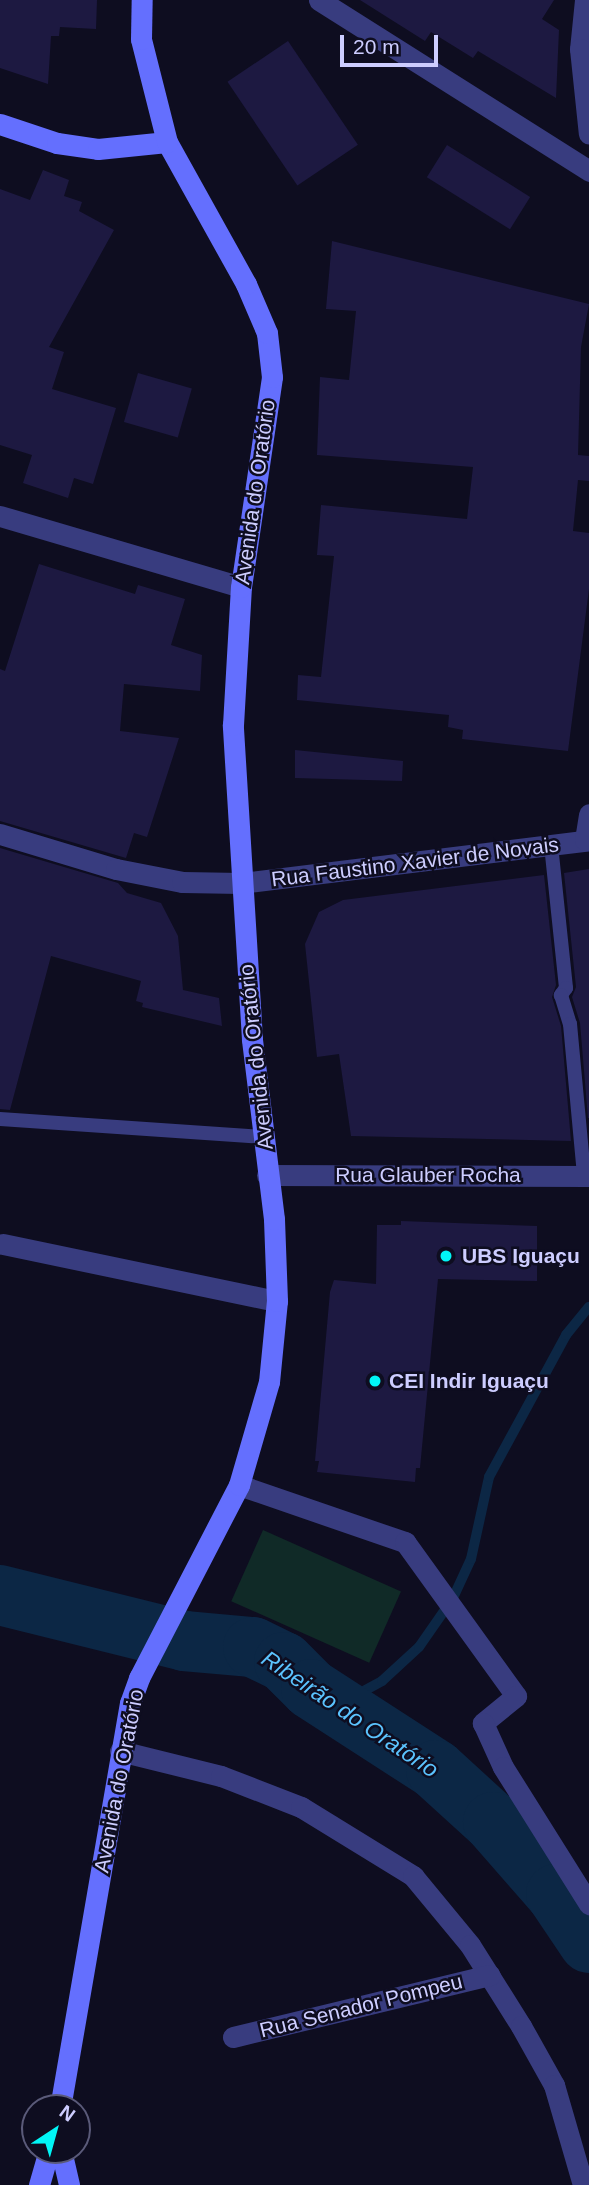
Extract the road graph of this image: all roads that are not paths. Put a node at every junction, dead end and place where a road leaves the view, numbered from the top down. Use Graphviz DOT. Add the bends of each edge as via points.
graph roads {
  1 [pos="142,0"];
  2 [pos="319,0"];
  3 [pos="585,0"];
  4 [pos="0,124"];
  5 [pos="589,134"];
  6 [pos="167,142"];
  7 [pos="589,171"];
  8 [pos="0,516"];
  9 [pos="241,587"];
  10 [pos="589,814"];
  11 [pos="0,834"];
  12 [pos="587,840"];
  13 [pos="551,845"];
  14 [pos="241,883"];
  15 [pos="0,1119"];
  16 [pos="264,1138"];
  17 [pos="267,1175"];
  18 [pos="586,1176"];
  19 [pos="3,1244"];
  20 [pos="277,1301"];
  21 [pos="239,1485"];
  22 [pos="120,1751"];
  23 [pos="589,1904"];
  24 [pos="490,1975"];
  25 [pos="233,2037"];
  26 [pos="62,2094"];
  27 [pos="45,2164"];
  28 [pos="64,2164"];
  29 [pos="39,2185"];
  30 [pos="69,2185"];
  31 [pos="583,2185"];
  1 -- 6 [label="main road, Avenida do Oratório" via="141,39"];
  2 -- 7 [label="street"];
  3 -- 5 [label="street" via="580,49"];
  4 -- 6 [label="main road" via="57,143 98,149"];
  6 -- 9 [label="main road, Avenida do Oratório" via="246,284 267,333 272,377"];
  8 -- 9 [label="street"];
  9 -- 14 [label="main road, Avenida do Oratório" via="233,725"];
  10 -- 12 [label="street"];
  11 -- 14 [label="street, Rua Faustino Xavier de Novais" via="116,869 182,882"];
  12 -- 13 [label="street, Rua Faustino Xavier de Novais"];
  13 -- 14 [label="street, Rua Faustino Xavier de Novais"];
  13 -- 18 [label="lane" via="566,988 561,995 570,1024"];
  14 -- 16 [label="main road, Avenida do Oratório"];
  15 -- 16 [label="lane"];
  16 -- 17 [label="main road, Avenida do Oratório"];
  17 -- 18 [label="street, Rua Glauber Rocha"];
  17 -- 20 [label="main road, Avenida do Oratório"];
  19 -- 20 [label="street"];
  20 -- 21 [label="main road, Avenida do Oratório" via="269,1382"];
  21 -- 22 [label="main road, Avenida do Oratório" via="139,1678"];
  21 -- 23 [label="street" via="405,1542 516,1696 483,1723 503,1767"];
  22 -- 24 [label="street" via="221,1776 301,1807 372,1847 413,1876 444,1910"];
  22 -- 26 [label="main road, Avenida do Oratório"];
  24 -- 25 [label="street, Rua Senador Pompeu"];
  24 -- 31 [label="street" via="554,2085"];
  27 -- 29 [label="main road"];
  28 -- 30 [label="main road"];
}
